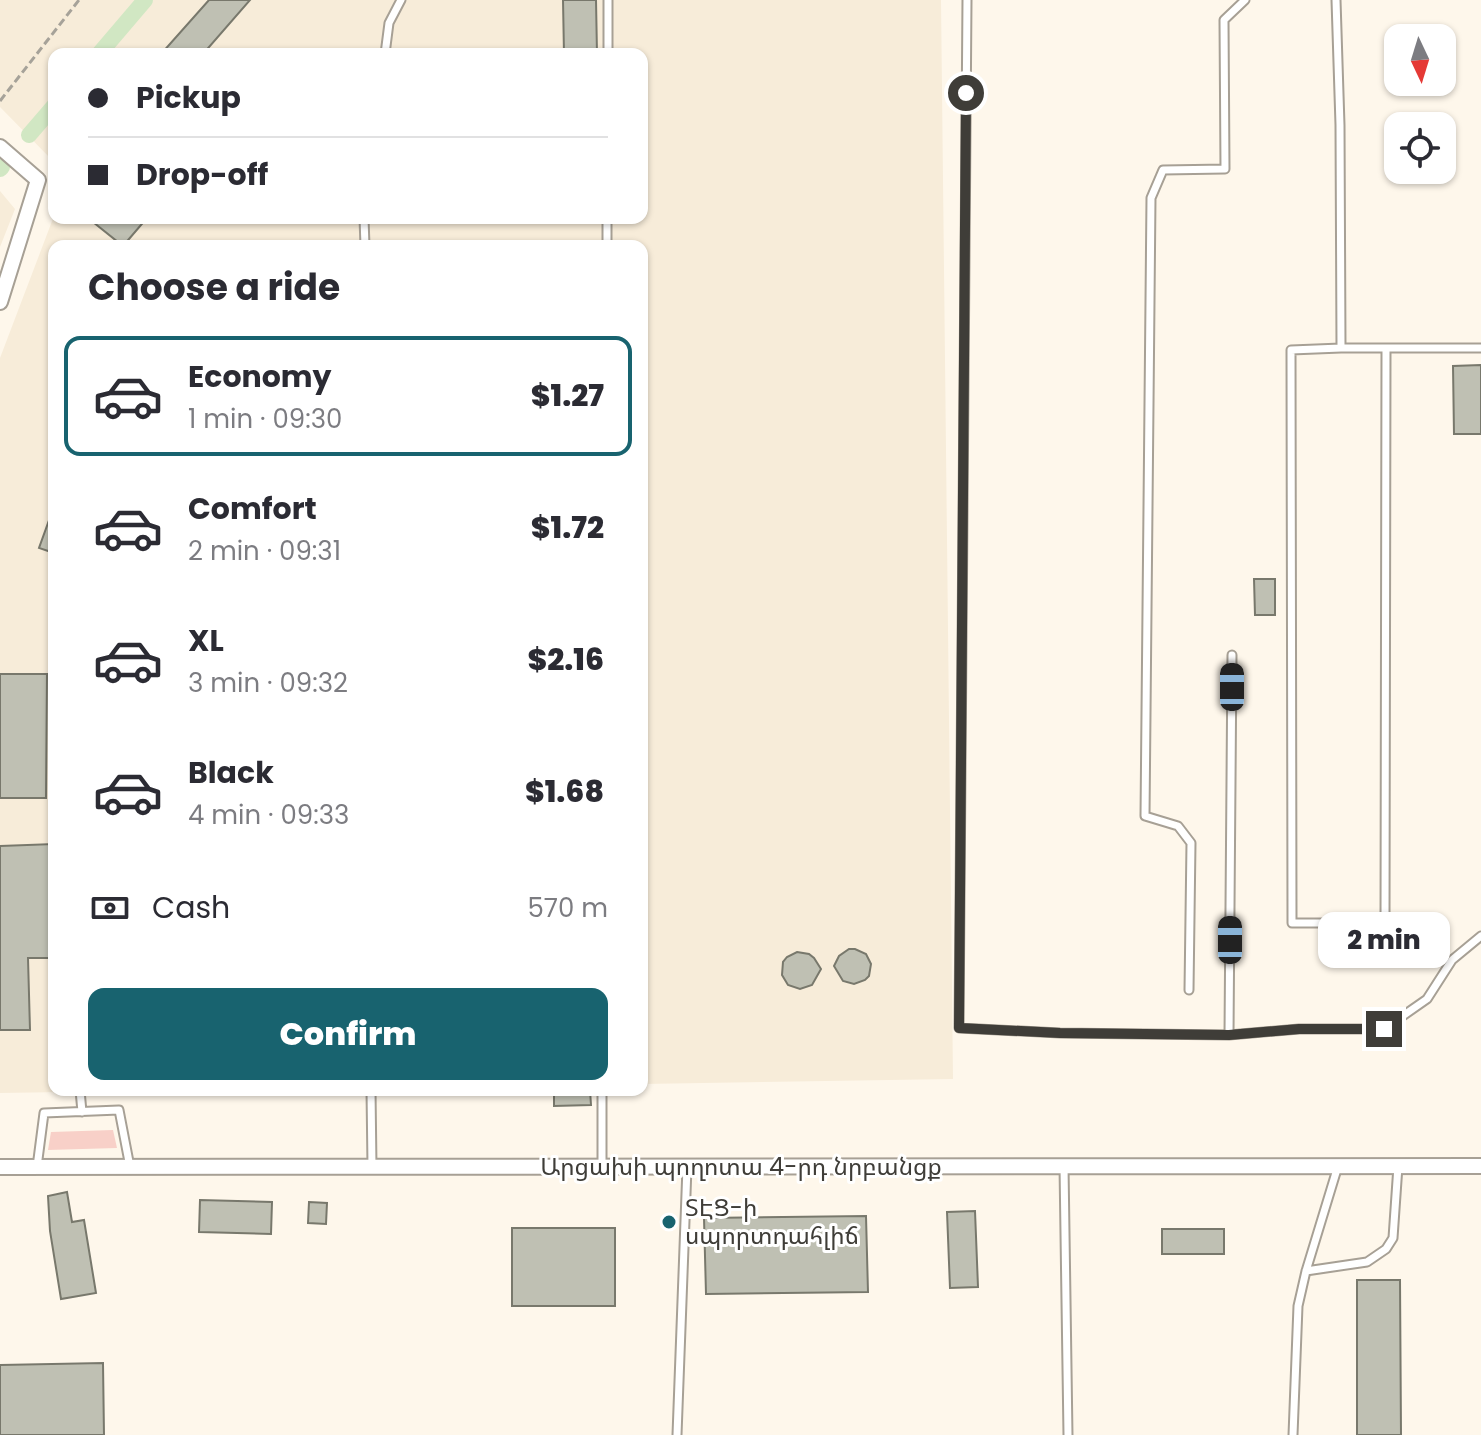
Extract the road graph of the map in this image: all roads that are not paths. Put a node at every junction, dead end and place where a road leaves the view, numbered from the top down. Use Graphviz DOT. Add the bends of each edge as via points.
graph roads {
  1 [pos="401,0"];
  2 [pos="608,0"];
  3 [pos="967,0"];
  4 [pos="1245,0"];
  5 [pos="1336,0"];
  6 [pos="386,48"];
  7 [pos="608,48"];
  8 [pos="0,147"];
  9 [pos="0,302"];
  10 [pos="1341,348"];
  11 [pos="1386,348"];
  12 [pos="1481,348"];
  13 [pos="1232,655"];
  14 [pos="1481,936"];
  15 [pos="1189,990"];
  16 [pos="1229,1035"];
  17 [pos="81,1096"];
  18 [pos="371,1096"];
  19 [pos="602,1096"];
  20 [pos="82,1112"];
  21 [pos="1064,1166"];
  22 [pos="1338,1166"];
  23 [pos="1398,1166"];
  24 [pos="1481,1166"];
  25 [pos="0,1167"];
  26 [pos="37,1167"];
  27 [pos="130,1167"];
  28 [pos="372,1167"];
  29 [pos="602,1167"];
  30 [pos="687,1167"];
  31 [pos="1306,1271"];
  32 [pos="677,1435"];
  33 [pos="1068,1435"];
  34 [pos="1293,1435"];
  1 -- 6 [label="lane" via="389,23"];
  2 -- 7 [label="lane"];
  3 -- 16 [label="lane" via="959,1028"];
  4 -- 15 [label="lane" via="1224,20 1225,169 1163,170 1151,198 1145,816 1178,826 1191,843"];
  5 -- 10 [label="lane"];
  8 -- 9 [label="street" via="38,180"];
  10 -- 11 [label="lane"];
  10 -- 11 [label="lane" via="1291,350 1292,923 1385,923"];
  11 -- 12 [label="lane"];
  13 -- 16 [label="lane"];
  14 -- 16 [label="lane" via="1452,960 1427,999 1384,1029"];
  17 -- 20 [label="lane"];
  18 -- 28 [label="lane"];
  19 -- 29 [label="lane"];
  20 -- 26 [label="lane" via="44,1113"];
  20 -- 27 [label="lane" via="119,1110"];
  21 -- 22 [label="street, Արցախի պողոտա 4-րդ նրբանցք"];
  21 -- 30 [label="street, Արցախի պողոտա 4-րդ նրբանցք"];
  21 -- 33 [label="lane"];
  22 -- 23 [label="street, Արցախի պողոտա 4-րդ նրբանցք"];
  22 -- 31 [label="lane"];
  23 -- 24 [label="street, Արցախի պողոտա 4-րդ նրբանցք"];
  23 -- 31 [label="lane" via="1393,1238 1386,1249 1367,1262"];
  25 -- 26 [label="street, Արցախի պողոտա 4-րդ նրբանցք"];
  26 -- 27 [label="street, Արցախի պողոտա 4-րդ նրբանցք"];
  27 -- 28 [label="street, Արցախի պողոտա 4-րդ նրբանցք"];
  28 -- 29 [label="street, Արցախի պողոտա 4-րդ նրբանցք"];
  29 -- 30 [label="street, Արցախի պողոտա 4-րդ նրբանցք"];
  30 -- 32 [label="lane"];
  31 -- 34 [label="lane" via="1298,1306"];
}
